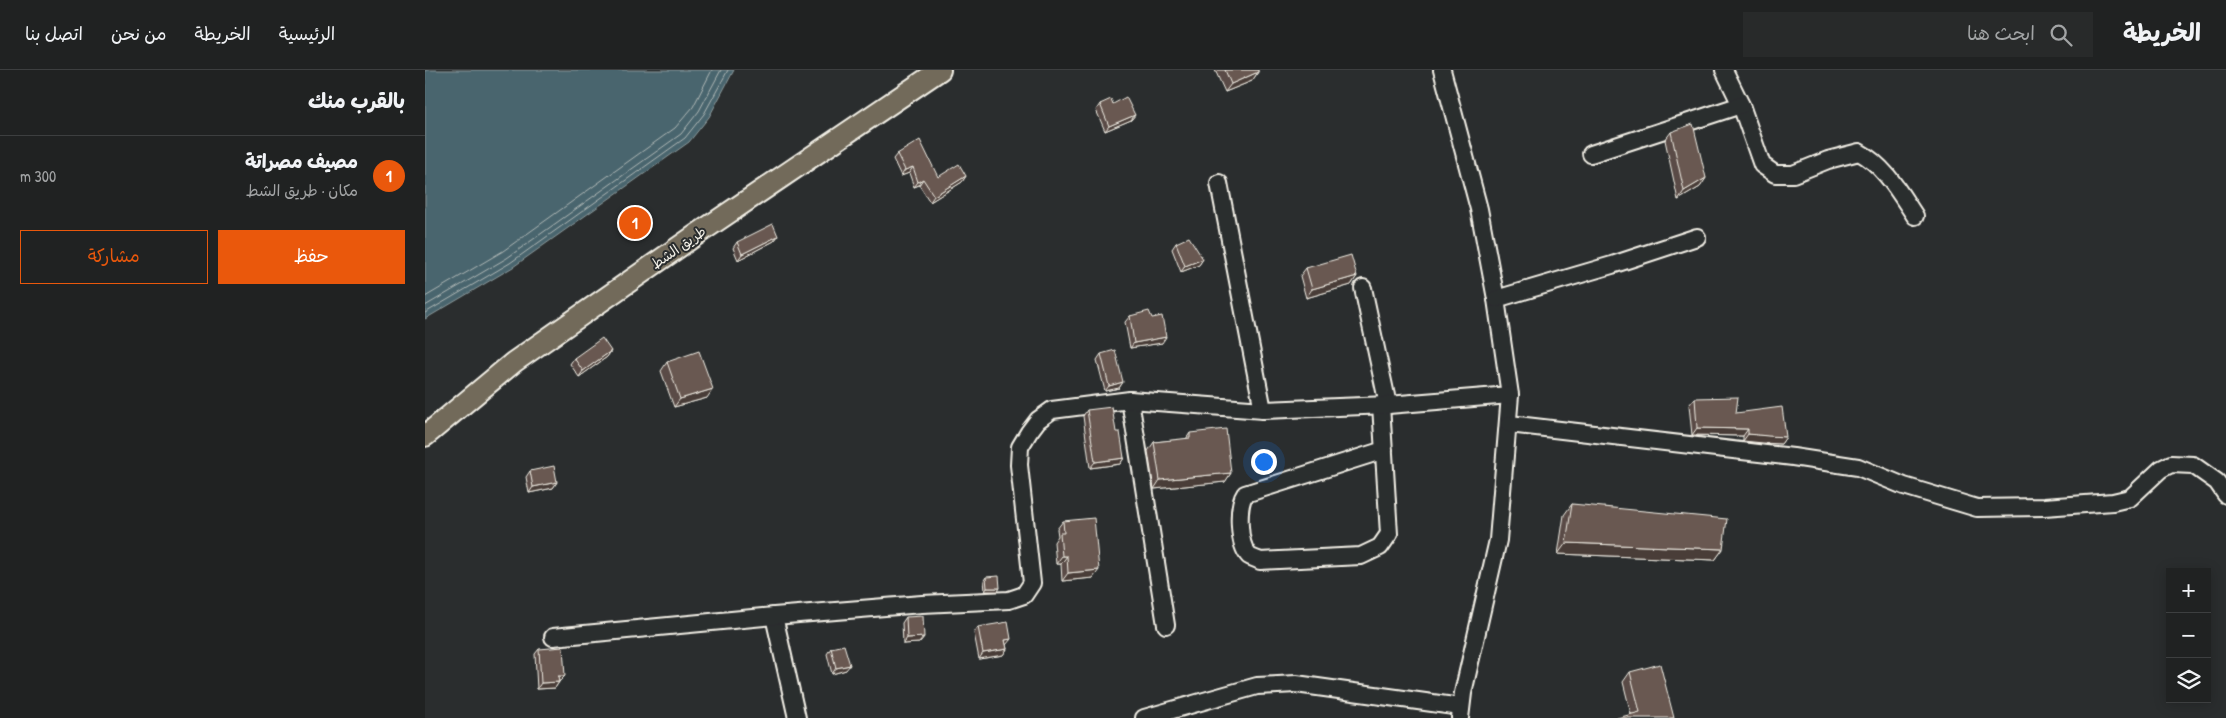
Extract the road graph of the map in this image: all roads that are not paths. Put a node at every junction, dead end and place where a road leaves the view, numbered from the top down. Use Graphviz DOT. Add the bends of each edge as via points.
graph roads {
  1 [pos="940,70"];
  2 [pos="1441,70"];
  3 [pos="1724,70"];
  4 [pos="1741,105"];
  5 [pos="1591,154"];
  6 [pos="1219,183"];
  7 [pos="1915,216"];
  8 [pos="1697,237"];
  9 [pos="1363,288"];
  10 [pos="1496,299"];
  11 [pos="1510,395"];
  12 [pos="1130,400"];
  13 [pos="1384,405"];
  14 [pos="1263,410"];
  15 [pos="1509,424"];
  16 [pos="425,436"];
  17 [pos="1384,450"];
  18 [pos="2226,495"];
  19 [pos="774,616"];
  20 [pos="1167,625"];
  21 [pos="553,638"];
  22 [pos="1460,713"];
  23 [pos="797,718"];
  24 [pos="1144,718"];
  1 -- 16 [label="main road, طريق الشط" via="696,234 514,362"];
  2 -- 10 [label="street" via="1479,209"];
  3 -- 4 [label="street"];
  4 -- 5 [label="street"];
  4 -- 7 [label="street" via="1761,165 1775,174 1793,174 1859,152 1874,160"];
  6 -- 14 [label="street"];
  8 -- 10 [label="street"];
  9 -- 13 [label="street"];
  10 -- 11 [label="street"];
  11 -- 13 [label="street"];
  11 -- 15 [label="street"];
  12 -- 14 [label="street"];
  12 -- 19 [label="street" via="1052,410 1037,420 1020,447 1019,465 1033,583 1023,595 1009,600"];
  12 -- 20 [label="street"];
  13 -- 14 [label="street"];
  13 -- 17 [label="street"];
  15 -- 18 [label="street" via="1859,467 1904,486 1977,508 2113,502 2130,498 2161,469 2171,464 2193,465 2217,482"];
  15 -- 22 [label="street" via="1498,540"];
  17 -- 17 [label="street" via="1389,534 1380,547 1361,556 1260,561 1250,556 1243,545 1239,508 1245,494"];
  19 -- 21 [label="street"];
  19 -- 23 [label="street"];
  22 -- 24 [label="street" via="1296,684 1257,686"];
}
